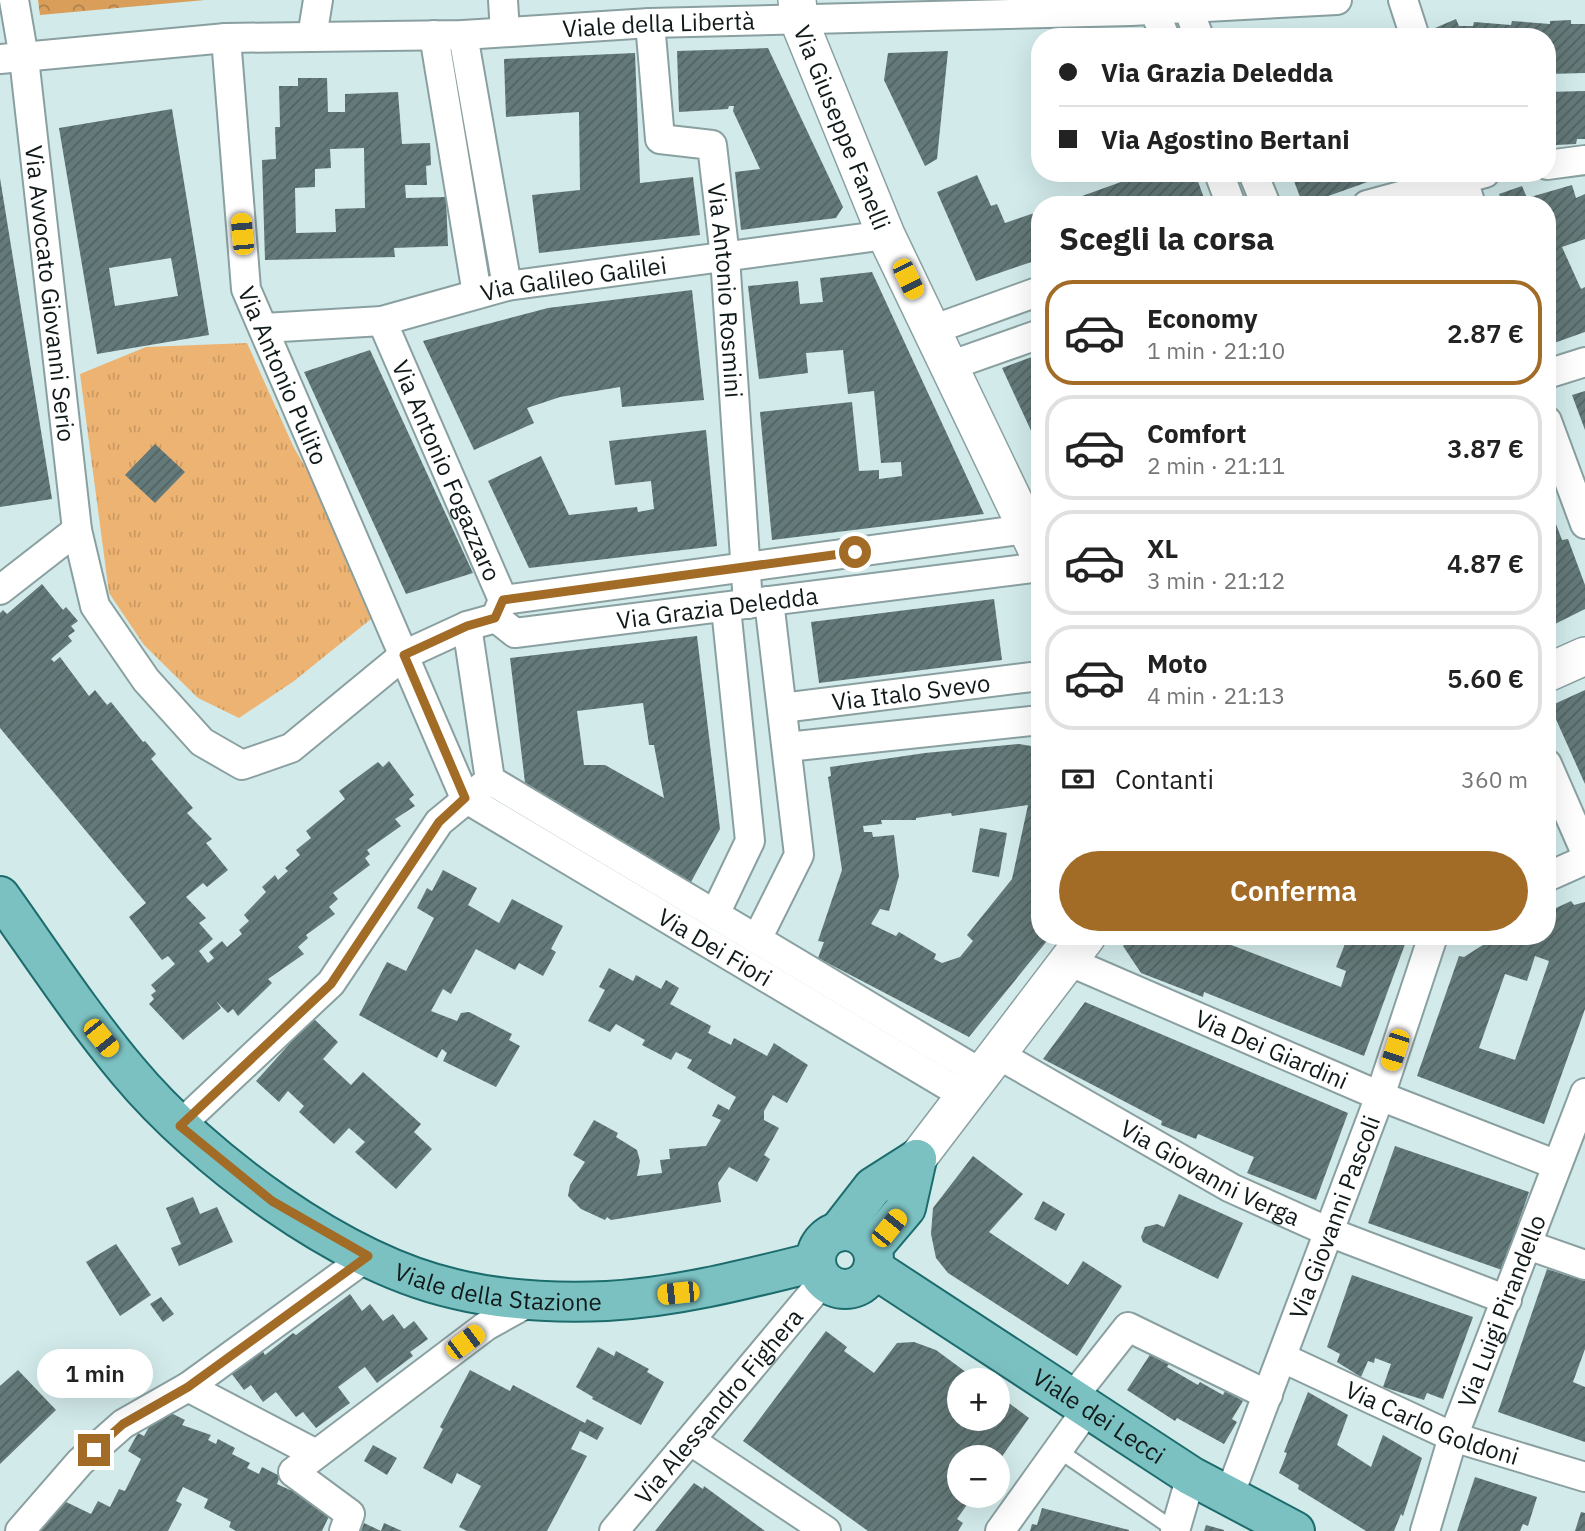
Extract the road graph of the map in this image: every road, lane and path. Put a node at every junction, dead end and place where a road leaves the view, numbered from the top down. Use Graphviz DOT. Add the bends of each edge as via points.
graph roads {
  1 [pos="14,0"];
  2 [pos="318,0"];
  3 [pos="503,0"];
  4 [pos="1337,0"];
  5 [pos="1403,0"];
  6 [pos="1188,8"];
  7 [pos="798,10"];
  8 [pos="1154,10"];
  9 [pos="678,11"];
  10 [pos="649,23"];
  11 [pos="1161,28"];
  12 [pos="1196,28"];
  13 [pos="1412,28"];
  14 [pos="505,32"];
  15 [pos="435,35"];
  16 [pos="463,35"];
  17 [pos="312,37"];
  18 [pos="226,38"];
  19 [pos="12,58"];
  20 [pos="1585,160"];
  21 [pos="1556,164"];
  22 [pos="1445,182"];
  23 [pos="1398,196"];
  24 [pos="886,235"];
  25 [pos="725,257"];
  26 [pos="507,286"];
  27 [pos="477,294"];
  28 [pos="1031,294"];
  29 [pos="382,321"];
  30 [pos="264,328"];
  31 [pos="932,330"];
  32 [pos="1031,337"];
  33 [pos="1585,362"];
  34 [pos="949,366"];
  35 [pos="1556,370"];
  36 [pos="1556,445"];
  37 [pos="1585,524"];
  38 [pos="77,530"];
  39 [pos="1031,538"];
  40 [pos="1031,551"];
  41 [pos="1031,552"];
  42 [pos="745,567"];
  43 [pos="0,590"];
  44 [pos="748,604"];
  45 [pos="499,609"];
  46 [pos="467,626"];
  47 [pos="404,655"];
  48 [pos="1585,656"];
  49 [pos="1556,669"];
  50 [pos="1031,677"];
  51 [pos="782,708"];
  52 [pos="1031,721"];
  53 [pos="787,747"];
  54 [pos="491,780"];
  55 [pos="1556,785"];
  56 [pos="465,798"];
  57 [pos="1585,851"];
  58 [pos="1585,860"];
  59 [pos="1556,873"];
  60 [pos="0,896"];
  61 [pos="715,914"];
  62 [pos="757,939"];
  63 [pos="1430,945"];
  64 [pos="1077,949"];
  65 [pos="983,1076"];
  66 [pos="1585,1093"];
  67 [pos="1380,1096"];
  68 [pos="180,1126"];
  69 [pos="917,1159"];
  70 [pos="1557,1166"];
  71 [pos="838,1231"];
  72 [pos="1329,1232"];
  73 [pos="1528,1245"];
  74 [pos="368,1256"];
  75 [pos="873,1258"];
  76 [pos="1585,1265"];
  77 [pos="820,1271"];
  78 [pos="533,1300"];
  79 [pos="1507,1300"];
  80 [pos="1283,1359"];
  81 [pos="188,1387"];
  82 [pos="1268,1395"];
  83 [pos="1080,1403"];
  84 [pos="1453,1437"];
  85 [pos="691,1441"];
  86 [pos="1058,1450"];
  87 [pos="316,1454"];
  88 [pos="1191,1475"];
  89 [pos="1585,1477"];
  90 [pos="1229,1496"];
  91 [pos="1175,1530"];
  92 [pos="20,1531"];
  93 [pos="344,1531"];
  94 [pos="614,1531"];
  95 [pos="826,1531"];
  96 [pos="1000,1531"];
  97 [pos="1295,1531"];
  98 [pos="1425,1531"];
  1 -- 19 [label="street, Via Avvocato Giovanni Serio"];
  2 -- 17 [label="street"];
  3 -- 14 [label="street"];
  4 -- 6 [label="street, Viale della Libertà"];
  5 -- 13 [label="street"];
  6 -- 8 [label="street, Viale della Libertà"];
  6 -- 12 [label="street"];
  7 -- 8 [label="street, Viale della Libertà"];
  7 -- 9 [label="street, Viale della Libertà"];
  7 -- 24 [label="street, Via Giuseppe Fanelli"];
  8 -- 11 [label="street"];
  9 -- 10 [label="street, Viale della Libertà"];
  10 -- 14 [label="street, Viale della Libertà"];
  10 -- 25 [label="street, Via Antonio Rosmini" via="660,139 712,145"];
  14 -- 16 [label="street, Viale della Libertà"];
  15 -- 16 [label="street, Viale della Libertà"];
  15 -- 17 [label="street, Viale della Libertà"];
  15 -- 27 [label="street"];
  16 -- 26 [label="street"];
  17 -- 18 [label="street, Viale della Libertà"];
  18 -- 19 [label="street, Viale della Libertà"];
  18 -- 30 [label="street, Via Antonio Pulito" via="246,289"];
  19 -- 38 [label="street, Via Avvocato Giovanni Serio"];
  20 -- 21 [label="street"];
  22 -- 23 [label="street"];
  24 -- 25 [label="street, Via Galileo Galilei"];
  24 -- 31 [label="street, Via Giuseppe Fanelli"];
  25 -- 26 [label="street, Via Galileo Galilei"];
  25 -- 42 [label="street, Via Antonio Rosmini"];
  26 -- 27 [label="street, Via Galileo Galilei"];
  27 -- 29 [label="street, Via Galileo Galilei"];
  28 -- 31 [label="street"];
  29 -- 30 [label="street, Via Galileo Galilei"];
  29 -- 45 [label="street, Via Antonio Fogazzaro"];
  30 -- 47 [label="street, Via Antonio Pulito"];
  31 -- 34 [label="street, Via Giuseppe Fanelli"];
  32 -- 34 [label="street"];
  33 -- 35 [label="street"];
  34 -- 39 [label="street, Via Giuseppe Fanelli"];
  36 -- 37 [label="street"];
  38 -- 43 [label="street"];
  38 -- 47 [label="street, Via Avvocato Giovanni Serio" via="95,606 146,680 202,742 242,765 291,748"];
  40 -- 42 [label="street, Via Grazia Deledda"];
  41 -- 44 [label="street, Via Grazia Deledda"];
  42 -- 44 [label="street, Via Antonio Rosmini"];
  42 -- 45 [label="street, Via Grazia Deledda"];
  44 -- 45 [label="street, Via Grazia Deledda" via="515,633"];
  44 -- 51 [label="street, Via Antonio Rosmini"];
  44 -- 61 [label="street, Via Antonio Rosmini" via="750,841"];
  45 -- 46 [label="street, Via Grazia Deledda"];
  46 -- 47 [label="street, Via Grazia Deledda"];
  46 -- 54 [label="street"];
  47 -- 56 [label="street"];
  48 -- 49 [label="street"];
  50 -- 51 [label="street, Via Italo Svevo"];
  51 -- 53 [label="street, Via Antonio Rosmini"];
  52 -- 53 [label="street, Via Italo Svevo"];
  53 -- 62 [label="street, Via Antonio Rosmini" via="799,855"];
  54 -- 56 [label="street"];
  54 -- 61 [label="street, Via Dei Fiori"];
  55 -- 57 [label="street"];
  56 -- 65 [label="street, Via Dei Fiori"];
  56 -- 68 [label="street" via="439,822 331,984"];
  58 -- 59 [label="street"];
  60 -- 68 [label="main road, Viale della Stazione" via="87,1020"];
  61 -- 62 [label="street, Via Dei Fiori"];
  62 -- 65 [label="street, Via Dei Fiori"];
  63 -- 67 [label="street, Via Giovanni Pascoli"];
  64 -- 65 [label="street"];
  64 -- 67 [label="street, Via Dei Giardini"];
  65 -- 69 [label="street"];
  65 -- 72 [label="street, Via Giovanni Verga"];
  66 -- 70 [label="street, Via Luigi Pirandello"];
  67 -- 70 [label="street, Via Dei Giardini"];
  67 -- 72 [label="street, Via Giovanni Pascoli"];
  68 -- 74 [label="main road, Viale della Stazione" via="272,1201"];
  69 -- 71 [label="main road" via="873,1187"];
  69 -- 75 [label="main road" via="906,1208"];
  70 -- 73 [label="street, Via Luigi Pirandello"];
  71 -- 75 [label="main road" via="858,1234"];
  71 -- 77 [label="main road" via="821,1243"];
  72 -- 79 [label="street, Via Giovanni Verga"];
  72 -- 80 [label="street, Via Giovanni Pascoli"];
  73 -- 76 [label="street"];
  73 -- 79 [label="street, Via Luigi Pirandello"];
  74 -- 78 [label="main road, Viale della Stazione" via="452,1289"];
  74 -- 81 [label="street"];
  75 -- 77 [label="main road" via="864,1283 848,1290 830,1286"];
  75 -- 83 [label="main road, Viale dei Lecci"];
  77 -- 78 [label="main road, Viale della Stazione" via="607,1301"];
  77 -- 85 [label="street, Via Alessandro Fighera"];
  78 -- 87 [label="street" via="486,1326"];
  79 -- 84 [label="street, Via Luigi Pirandello"];
  80 -- 82 [label="street, Via Giovanni Pascoli"];
  80 -- 84 [label="street, Via Carlo Goldoni"];
  81 -- 87 [label="street"];
  81 -- 92 [label="street" via="123,1424 80,1462"];
  82 -- 83 [label="street" via="1128,1327"];
  82 -- 90 [label="street, Via Giovanni Pascoli"];
  83 -- 86 [label="street"];
  83 -- 88 [label="main road, Viale dei Lecci"];
  84 -- 89 [label="street, Via Carlo Goldoni"];
  84 -- 98 [label="street, Via Luigi Pirandello"];
  85 -- 94 [label="street, Via Alessandro Fighera"];
  85 -- 95 [label="street"];
  86 -- 91 [label="lane"];
  86 -- 96 [label="street"];
  87 -- 93 [label="street" via="293,1472 350,1514"];
  88 -- 90 [label="main road, Viale dei Lecci"];
  88 -- 91 [label="street"];
  90 -- 97 [label="main road, Viale dei Lecci"];
}
